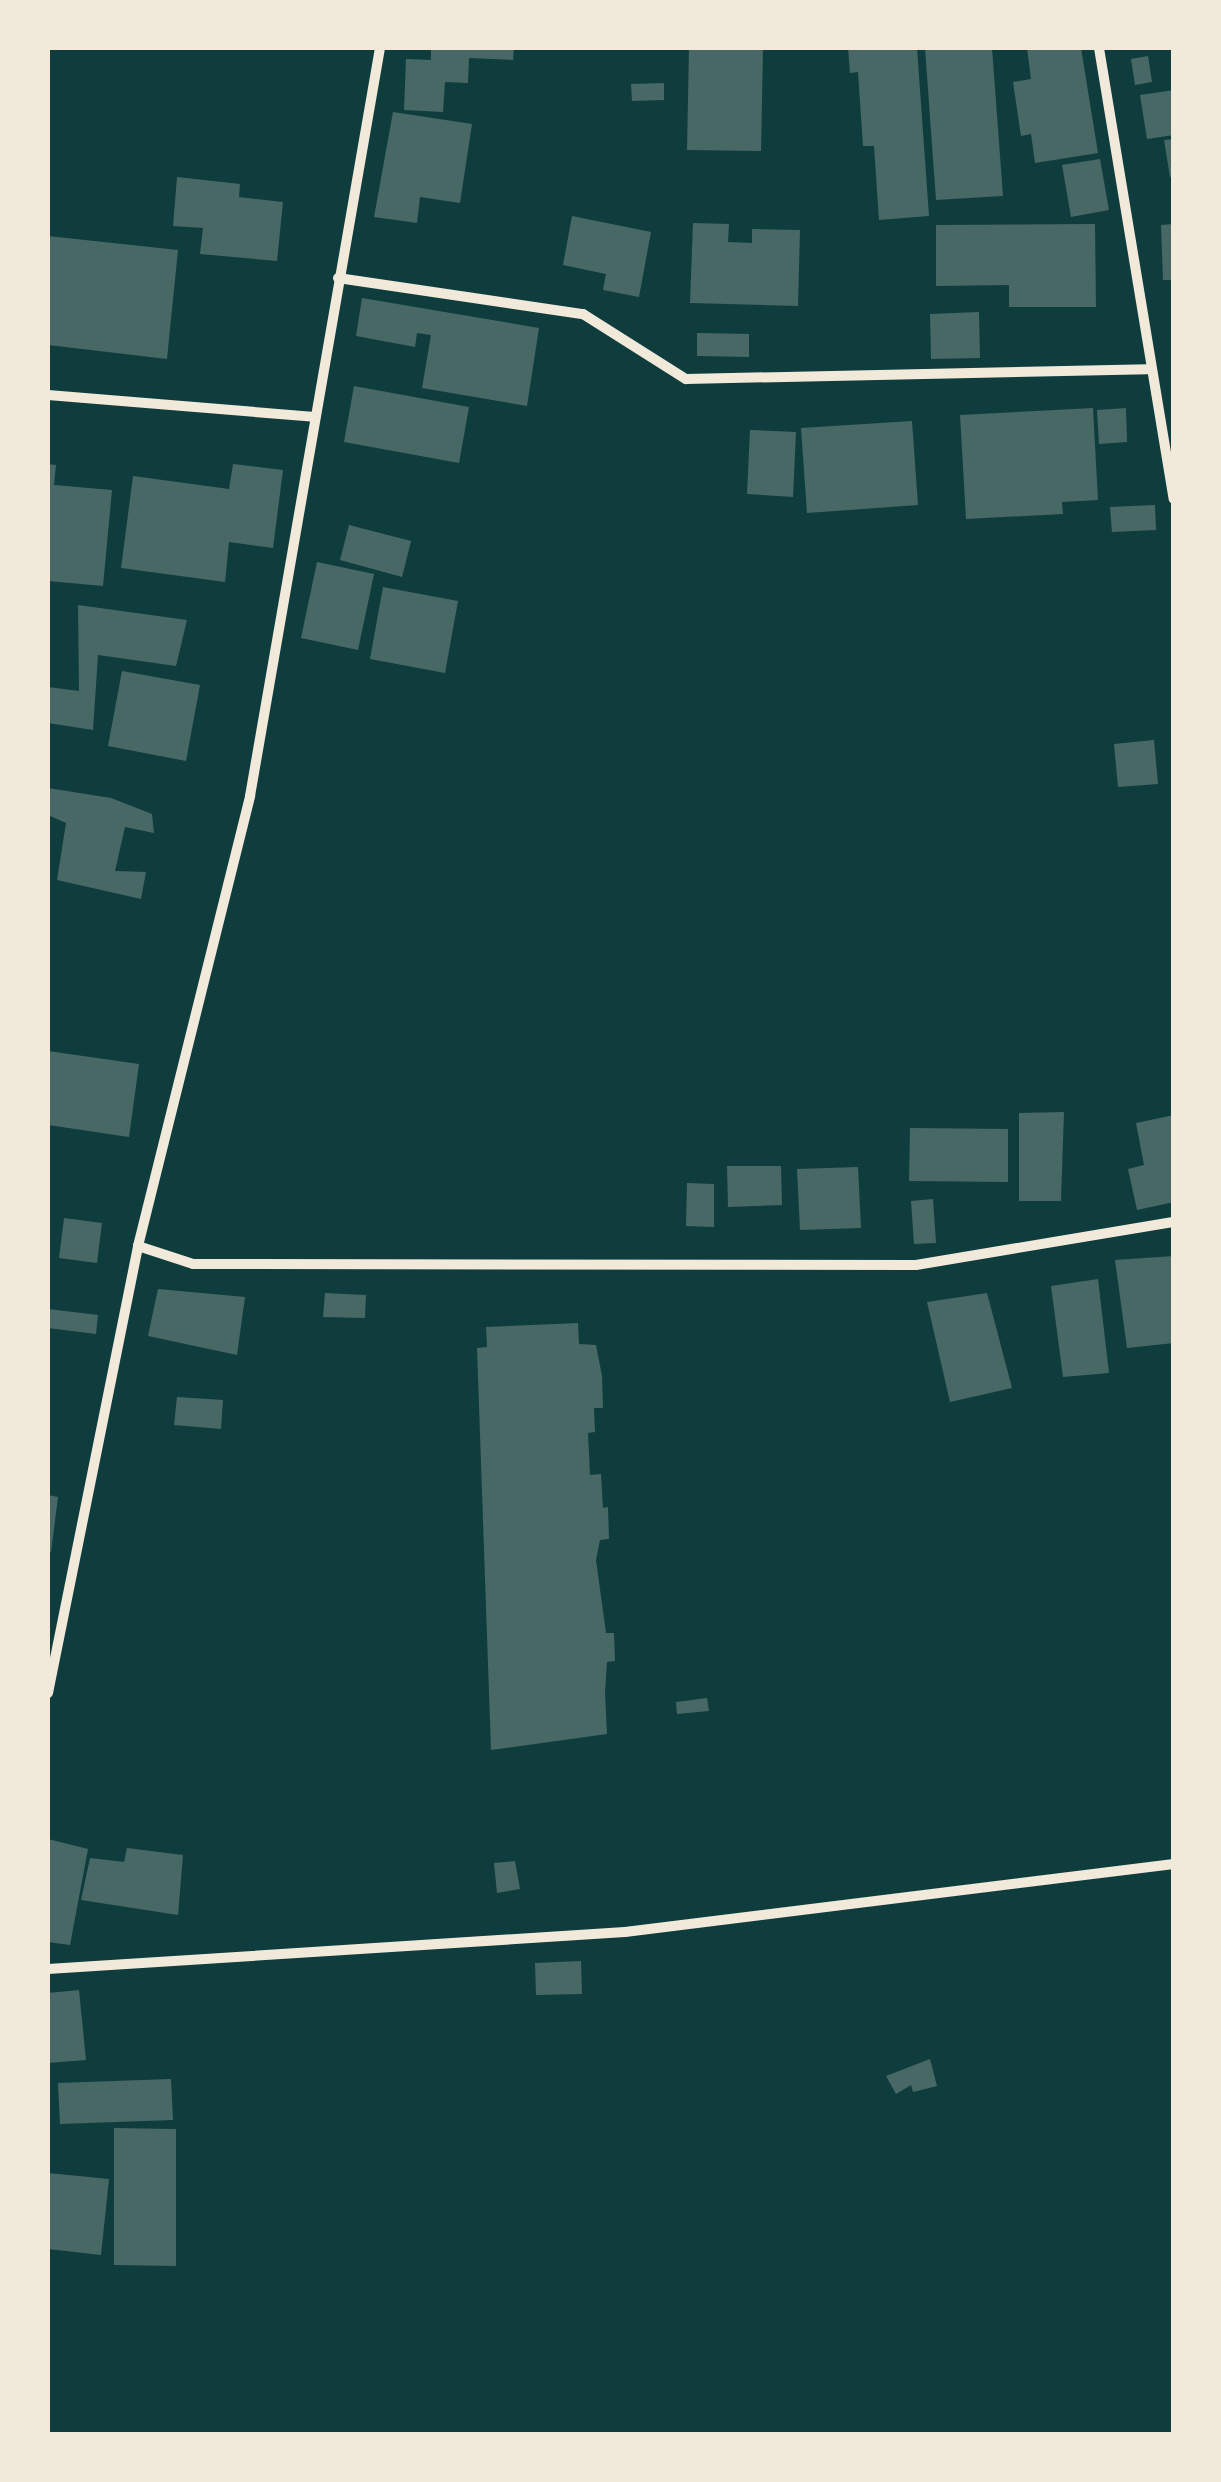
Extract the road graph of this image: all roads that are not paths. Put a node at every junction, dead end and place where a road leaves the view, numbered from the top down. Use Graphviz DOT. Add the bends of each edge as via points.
graph roads {
  1 [pos="380,48"];
  2 [pos="1099,48"];
  3 [pos="338,278"];
  4 [pos="1148,368"];
  5 [pos="48,395"];
  6 [pos="314,417"];
  7 [pos="1174,499"];
  8 [pos="1174,1222"];
  9 [pos="138,1246"];
  10 [pos="48,1693"];
  11 [pos="1174,1864"];
  12 [pos="48,1968"];
  1 -- 3 [label="street"];
  2 -- 4 [label="street"];
  3 -- 4 [label="street" via="583,314 686,379"];
  3 -- 6 [label="street"];
  4 -- 7 [label="street"];
  5 -- 6 [label="street"];
  6 -- 9 [label="street" via="250,796"];
  8 -- 9 [label="street" via="916,1265 192,1264"];
  9 -- 10 [label="street"];
  11 -- 12 [label="street" via="625,1932"];
}
